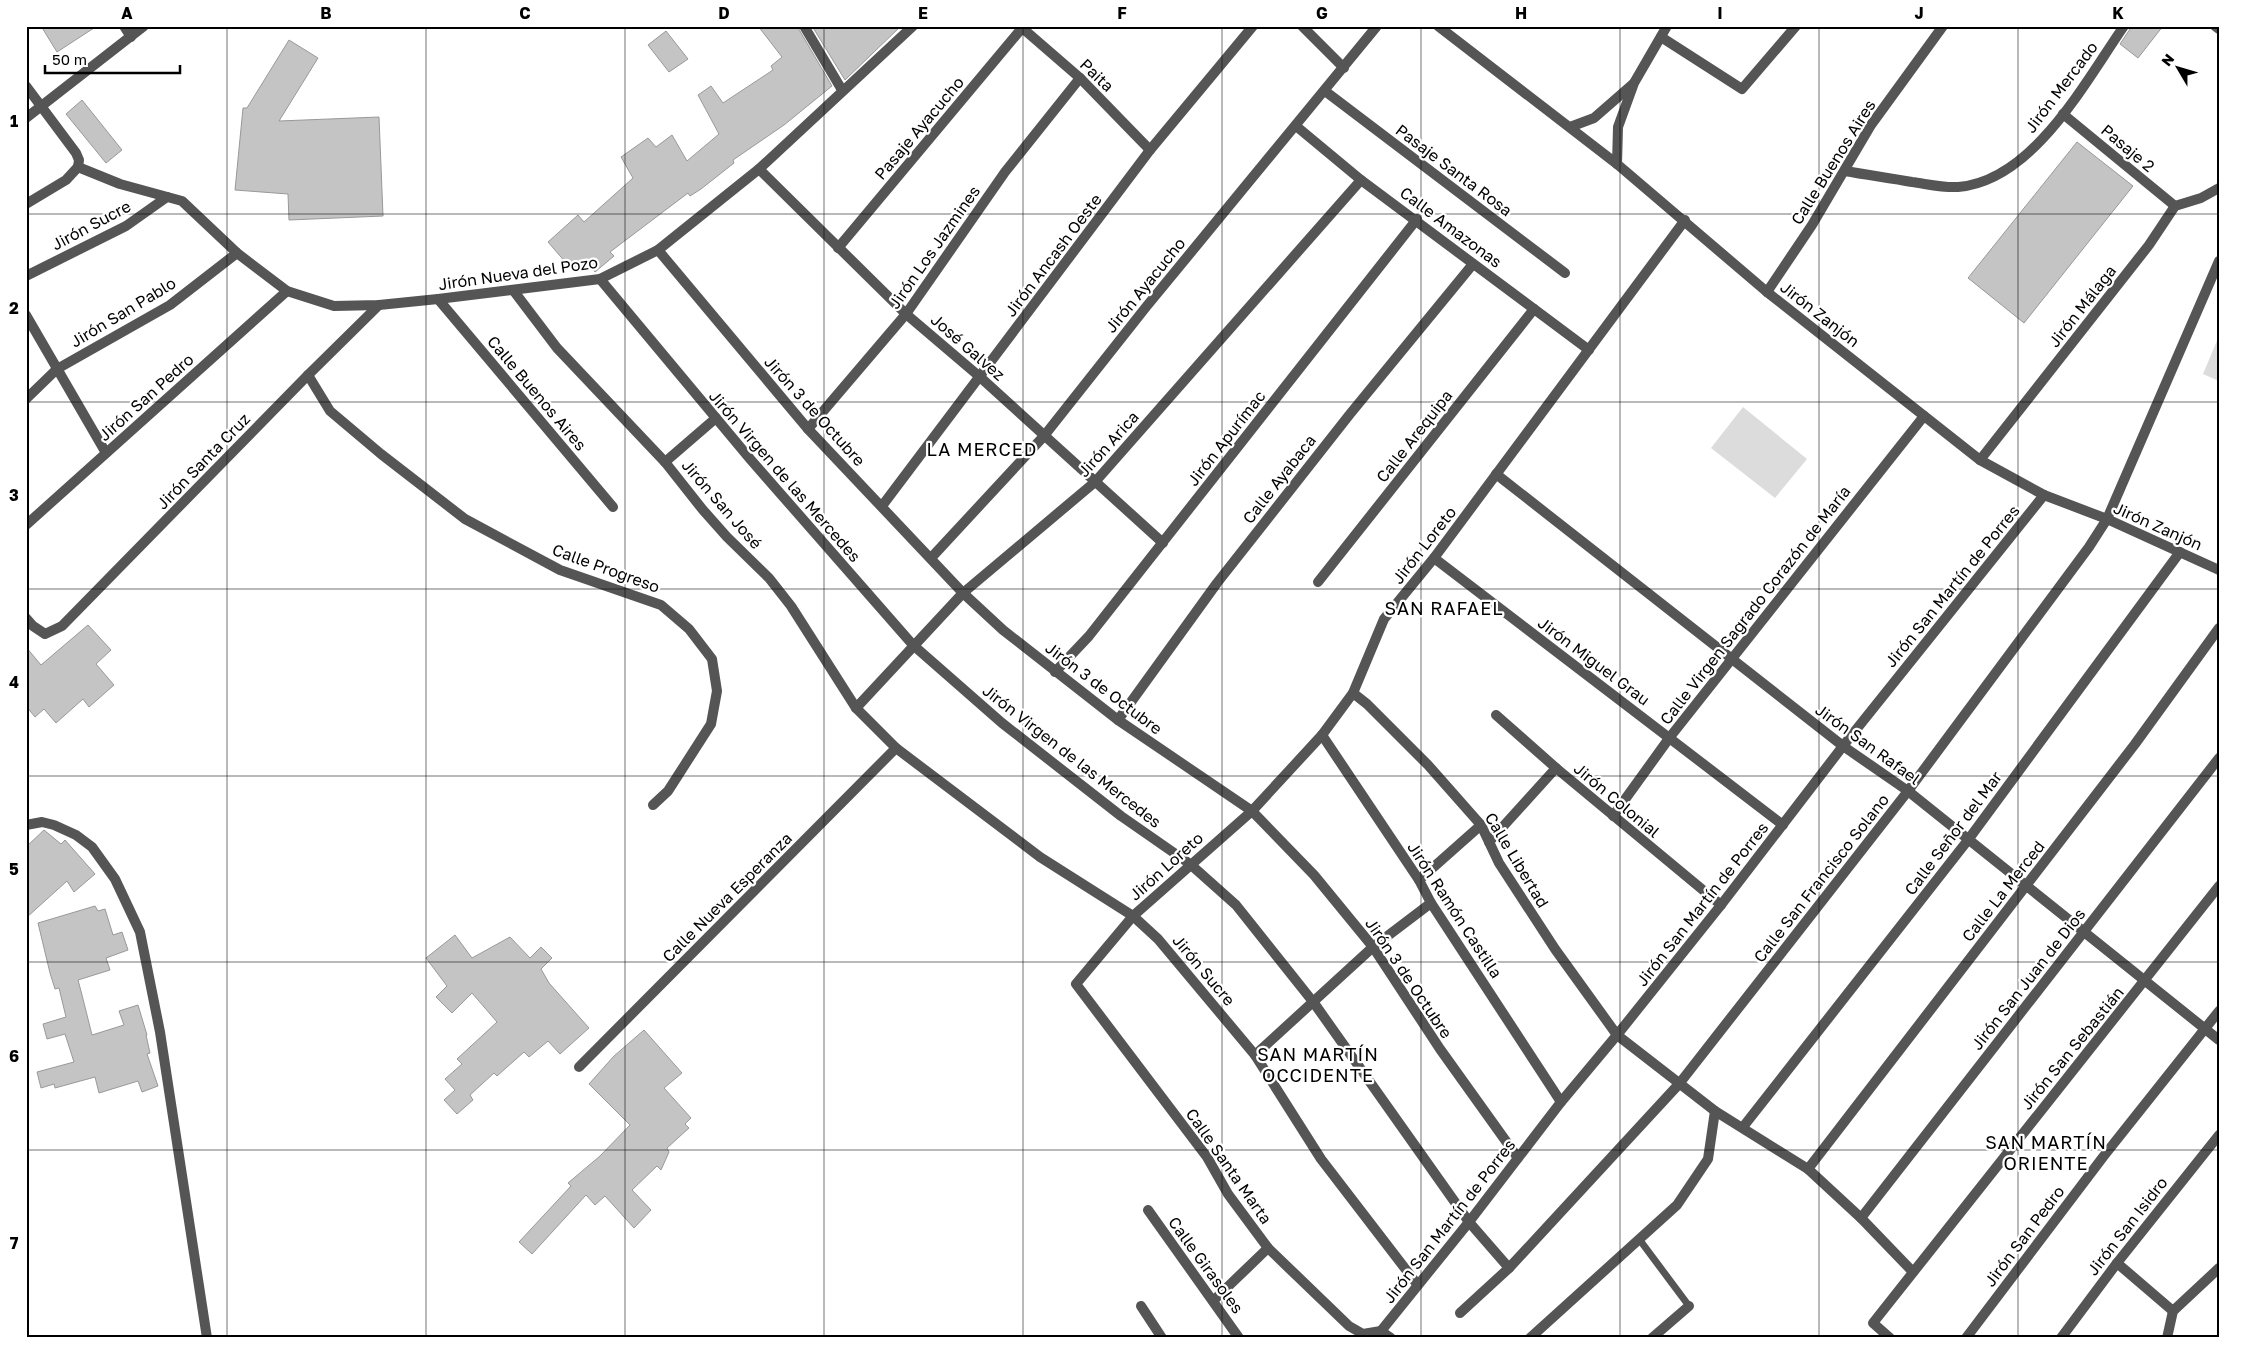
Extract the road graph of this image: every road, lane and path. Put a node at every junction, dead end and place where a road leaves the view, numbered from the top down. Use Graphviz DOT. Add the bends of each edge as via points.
graph roads {
  1 [pos="124,26"];
  2 [pos="144,26"];
  3 [pos="804,26"];
  4 [pos="913,26"];
  5 [pos="1253,26"];
  6 [pos="1302,26"];
  7 [pos="1377,26"];
  8 [pos="1438,26"];
  9 [pos="1667,26"];
  10 [pos="1796,26"];
  11 [pos="1943,26"];
  12 [pos="2124,26"];
  13 [pos="2216,26"];
  14 [pos="1021,27"];
  15 [pos="2219,29"];
  16 [pos="1450,30"];
  17 [pos="131,37"];
  18 [pos="1661,37"];
  19 [pos="1344,68"];
  20 [pos="1080,78"];
  21 [pos="1634,83"];
  22 [pos="26,86"];
  23 [pos="842,90"];
  24 [pos="1325,91"];
  25 [pos="42,107"];
  26 [pos="2063,114"];
  27 [pos="26,118"];
  28 [pos="1296,126"];
  29 [pos="1570,127"];
  30 [pos="1150,150"];
  31 [pos="1617,164"];
  32 [pos="78,167"];
  33 [pos="759,169"];
  34 [pos="1845,171"];
  35 [pos="1361,180"];
  36 [pos="2219,188"];
  37 [pos="168,197"];
  38 [pos="26,204"];
  39 [pos="2174,206"];
  40 [pos="1417,220"];
  41 [pos="1684,220"];
  42 [pos="838,248"];
  43 [pos="658,250"];
  44 [pos="237,253"];
  45 [pos="2219,261"];
  46 [pos="1473,264"];
  47 [pos="1565,274"];
  48 [pos="26,276"];
  49 [pos="600,279"];
  50 [pos="513,290"];
  51 [pos="287,291"];
  52 [pos="1768,292"];
  53 [pos="438,300"];
  54 [pos="379,305"];
  55 [pos="1534,309"];
  56 [pos="906,314"];
  57 [pos="26,315"];
  58 [pos="1588,350"];
  59 [pos="57,369"];
  60 [pos="308,375"];
  61 [pos="980,377"];
  62 [pos="26,399"];
  63 [pos="1924,416"];
  64 [pos="716,418"];
  65 [pos="808,430"];
  66 [pos="1044,436"];
  67 [pos="106,453"];
  68 [pos="1980,460"];
  69 [pos="665,462"];
  70 [pos="1496,474"];
  71 [pos="1095,482"];
  72 [pos="2044,495"];
  73 [pos="882,506"];
  74 [pos="613,507"];
  75 [pos="2107,519"];
  76 [pos="26,525"];
  77 [pos="1163,542"];
  78 [pos="2180,552"];
  79 [pos="931,558"];
  80 [pos="1434,558"];
  81 [pos="2219,570"];
  82 [pos="1318,582"];
  83 [pos="964,593"];
  84 [pos="26,618"];
  85 [pos="2219,628"];
  86 [pos="913,645"];
  87 [pos="1732,659"];
  88 [pos="1055,672"];
  89 [pos="1353,693"];
  90 [pos="856,708"];
  91 [pos="1496,715"];
  92 [pos="1118,720"];
  93 [pos="1322,735"];
  94 [pos="1670,737"];
  95 [pos="1843,746"];
  96 [pos="896,748"];
  97 [pos="2219,758"];
  98 [pos="1556,768"];
  99 [pos="1908,791"];
  100 [pos="653,805"];
  101 [pos="1252,811"];
  102 [pos="1613,816"];
  103 [pos="26,825"];
  104 [pos="1481,825"];
  105 [pos="1783,825"];
  106 [pos="1968,840"];
  107 [pos="1489,842"];
  108 [pos="1190,864"];
  109 [pos="1419,880"];
  110 [pos="2026,886"];
  111 [pos="2219,886"];
  112 [pos="1431,903"];
  113 [pos="1721,905"];
  114 [pos="1133,916"];
  115 [pos="2084,932"];
  116 [pos="1373,947"];
  117 [pos="2145,981"];
  118 [pos="1076,984"];
  119 [pos="1314,1002"];
  120 [pos="2219,1012"];
  121 [pos="2205,1029"];
  122 [pos="1617,1035"];
  123 [pos="2219,1040"];
  124 [pos="1255,1055"];
  125 [pos="579,1067"];
  126 [pos="1679,1084"];
  127 [pos="1561,1102"];
  128 [pos="1715,1111"];
  129 [pos="1743,1127"];
  130 [pos="2219,1135"];
  131 [pos="1518,1158"];
  132 [pos="1808,1169"];
  133 [pos="1148,1210"];
  134 [pos="1862,1218"];
  135 [pos="1469,1222"];
  136 [pos="1639,1239"];
  137 [pos="1268,1248"];
  138 [pos="2117,1263"];
  139 [pos="1508,1268"];
  140 [pos="2219,1268"];
  141 [pos="1913,1272"];
  142 [pos="1417,1284"];
  143 [pos="1214,1300"];
  144 [pos="1141,1306"];
  145 [pos="1689,1306"];
  146 [pos="2173,1311"];
  147 [pos="1460,1313"];
  148 [pos="1381,1331"];
  149 [pos="206,1338"];
  150 [pos="1162,1338"];
  151 [pos="1239,1338"];
  152 [pos="1391,1338"];
  153 [pos="1530,1338"];
  154 [pos="1652,1338"];
  155 [pos="1890,1338"];
  156 [pos="1966,1338"];
  157 [pos="2062,1338"];
  158 [pos="2167,1338"];
  1 -- 17 [label="street"];
  2 -- 17 [label="street"];
  3 -- 23 [label="street"];
  4 -- 23 [label="street, Jirón Nueva del Pozo"];
  5 -- 30 [label="street, Jirón Ancash Oeste"];
  6 -- 19 [label="street"];
  7 -- 19 [label="street, Jirón Ayacucho"];
  8 -- 16 [label="street, Jirón Zanjón"];
  9 -- 18 [label="street"];
  10 -- 18 [label="street" via="1742,89"];
  11 -- 34 [label="street, Calle Buenos Aires" via="1871,125"];
  12 -- 26 [label="street, Jirón Mercado"];
  13 -- 15 [label="street"];
  14 -- 20 [label="street, Paita"];
  14 -- 42 [label="street, Pasaje Ayacucho"];
  16 -- 29 [label="street, Jirón Zanjón"];
  17 -- 25 [label="street"];
  18 -- 21 [label="street"];
  19 -- 24 [label="street, Jirón Ayacucho"];
  20 -- 30 [label="street, Paita"];
  20 -- 56 [label="street, Jirón Los Jazmines" via="1005,172"];
  21 -- 29 [label="street" via="1594,118"];
  21 -- 31 [label="street" via="1618,127"];
  22 -- 25 [label="street"];
  23 -- 33 [label="street, Jirón Nueva del Pozo"];
  24 -- 28 [label="street, Jirón Ayacucho"];
  24 -- 47 [label="street, Pasaje Santa Rosa"];
  25 -- 27 [label="street"];
  25 -- 32 [label="street" via="76,153"];
  26 -- 34 [label="street, Jirón Mercado" via="2037,144 1989,180 1957,187"];
  26 -- 39 [label="street, Pasaje 2"];
  28 -- 35 [label="street, Calle Amazonas"];
  28 -- 66 [label="street, Jirón Ayacucho" via="1146,306"];
  29 -- 31 [label="street, Jirón Zanjón"];
  30 -- 61 [label="street, Jirón Ancash Oeste"];
  31 -- 41 [label="street, Jirón Zanjón"];
  32 -- 37 [label="street, Jirón Nueva del Pozo" via="120,184"];
  32 -- 38 [label="street" via="66,180"];
  33 -- 42 [label="street, José Galvez"];
  33 -- 43 [label="street, Jirón Nueva del Pozo"];
  34 -- 52 [label="street, Calle Buenos Aires"];
  35 -- 40 [label="street, Calle Amazonas"];
  35 -- 71 [label="street, Jirón Arica"];
  36 -- 39 [label="street"];
  37 -- 44 [label="street, Jirón Nueva del Pozo" via="187,204"];
  37 -- 48 [label="street, Jirón Sucre" via="126,226"];
  39 -- 68 [label="street, Jirón Málaga" via="2149,245"];
  40 -- 46 [label="street, Calle Amazonas"];
  40 -- 77 [label="street, Jirón Apurímac"];
  41 -- 52 [label="street, Jirón Zanjón"];
  41 -- 58 [label="street, Jirón Loreto"];
  42 -- 56 [label="street, José Galvez"];
  43 -- 49 [label="street, Jirón Nueva del Pozo"];
  43 -- 65 [label="street, Jirón 3 de Octubre"];
  44 -- 51 [label="street, Jirón Nueva del Pozo"];
  44 -- 59 [label="street, Jirón San Pablo" via="170,305"];
  45 -- 75 [label="street, Calle San Francisco Solano"];
  46 -- 55 [label="street, Calle Amazonas"];
  46 -- 92 [label="street, Calle Ayabaca" via="1217,583"];
  49 -- 50 [label="street, Jirón Nueva del Pozo"];
  49 -- 64 [label="street, Jirón Virgen de las Mercedes"];
  50 -- 53 [label="street, Jirón Nueva del Pozo"];
  50 -- 69 [label="street, Jirón San José" via="556,348"];
  51 -- 54 [label="street, Jirón Nueva del Pozo" via="334,306"];
  51 -- 67 [label="street, Jirón San Pedro"];
  52 -- 63 [label="street, Jirón Zanjón"];
  53 -- 54 [label="street, Jirón Nueva del Pozo"];
  53 -- 74 [label="street, Calle Buenos Aires"];
  54 -- 60 [label="street, Jirón Santa Cruz"];
  55 -- 58 [label="street, Calle Amazonas"];
  55 -- 82 [label="street, Calle Arequipa"];
  56 -- 61 [label="street, José Galvez"];
  56 -- 65 [label="street, Jirón Los Jazmines"];
  57 -- 59 [label="street"];
  58 -- 70 [label="street, Jirón Loreto"];
  59 -- 62 [label="street, Jirón San Pablo"];
  59 -- 67 [label="street"];
  60 -- 84 [label="street, Jirón Santa Cruz" via="62,626 46,634"];
  60 -- 100 [label="street, Calle Progreso" via="330,411 465,519 560,570 661,605 689,629 712,659 717,691 711,724 674,783"];
  61 -- 66 [label="street, José Galvez"];
  61 -- 73 [label="street, Jirón Ancash Oeste"];
  63 -- 68 [label="street, Jirón Zanjón"];
  63 -- 87 [label="street, Calle Virgen Sagrado Corazón de María"];
  64 -- 69 [label="street"];
  64 -- 86 [label="street, Jirón Virgen de las Mercedes"];
  65 -- 73 [label="street, Jirón 3 de Octubre"];
  66 -- 71 [label="street, José Galvez"];
  66 -- 79 [label="street, Jirón Ayacucho"];
  67 -- 76 [label="street, Jirón San Pedro"];
  68 -- 72 [label="street, Jirón Zanjón"];
  69 -- 90 [label="street, Jirón San José" via="715,524 769,578 791,606"];
  70 -- 80 [label="street, Jirón Loreto"];
  70 -- 87 [label="street, Jirón San Rafael"];
  71 -- 77 [label="street, José Galvez"];
  71 -- 83 [label="street, Jirón Arica"];
  72 -- 75 [label="street, Jirón Zanjón"];
  72 -- 95 [label="street, Jirón San Martín de Porres"];
  73 -- 79 [label="street, Jirón 3 de Octubre"];
  75 -- 78 [label="street, Jirón Zanjón"];
  75 -- 99 [label="street, Calle San Francisco Solano"];
  77 -- 88 [label="street, Jirón Apurímac"];
  78 -- 81 [label="street, Jirón Zanjón"];
  78 -- 106 [label="street, Calle Señor del Mar"];
  79 -- 83 [label="street, Jirón 3 de Octubre"];
  80 -- 89 [label="street, Jirón Loreto" via="1384,619"];
  80 -- 94 [label="street, Jirón Miguel Grau"];
  83 -- 86 [label="street, Jirón Arica"];
  83 -- 88 [label="street, Jirón 3 de Octubre"];
  85 -- 110 [label="street, Calle La Merced"];
  86 -- 90 [label="street, Jirón Arica"];
  86 -- 108 [label="street, Jirón Virgen de las Mercedes" via="1054,764"];
  87 -- 94 [label="street, Calle Virgen Sagrado Corazón de María"];
  87 -- 95 [label="street, Jirón San Rafael"];
  88 -- 92 [label="street, Jirón 3 de Octubre"];
  89 -- 93 [label="street, Jirón Loreto"];
  89 -- 104 [label="street, Calle Libertad" via="1428,765"];
  90 -- 96 [label="street, Jirón San José"];
  91 -- 98 [label="street, Jirón Colonial"];
  92 -- 101 [label="street, Jirón 3 de Octubre"];
  93 -- 101 [label="street, Jirón Loreto"];
  93 -- 109 [label="street, Jirón Ramón Castilla"];
  94 -- 102 [label="street, Calle Virgen Sagrado Corazón de María"];
  94 -- 105 [label="street, Jirón Miguel Grau"];
  95 -- 99 [label="street, Jirón San Rafael"];
  95 -- 105 [label="street, Jirón San Martín de Porres"];
  96 -- 114 [label="street, Jirón Sucre" via="1040,857"];
  96 -- 125 [label="street, Calle Nueva Esperanza"];
  97 -- 115 [label="street, Jirón San Juan de Dios"];
  98 -- 102 [label="street, Jirón Colonial"];
  98 -- 107 [label="street"];
  99 -- 106 [label="street, Jirón San Rafael"];
  99 -- 126 [label="street, Calle San Francisco Solano"];
  101 -- 108 [label="street, Jirón Loreto"];
  101 -- 116 [label="street, Jirón 3 de Octubre" via="1314,875"];
  102 -- 113 [label="street, Jirón Colonial"];
  103 -- 149 [label="street" via="42,822 54,825 92,847 115,879 140,932 160,1032"];
  104 -- 107 [label="street, Calle Libertad"];
  104 -- 109 [label="street"];
  105 -- 113 [label="street, Jirón San Martín de Porres"];
  106 -- 110 [label="street, Jirón San Rafael"];
  106 -- 129 [label="street, Calle Señor del Mar"];
  107 -- 122 [label="street, Calle Libertad" via="1499,863 1555,949"];
  108 -- 114 [label="street, Jirón Loreto"];
  108 -- 119 [label="street, Jirón Virgen de las Mercedes" via="1236,905"];
  109 -- 112 [label="street, Jirón Ramón Castilla"];
  110 -- 115 [label="street, Jirón San Rafael"];
  110 -- 132 [label="street, Calle La Merced"];
  111 -- 117 [label="street, Jirón San Sebastián"];
  112 -- 116 [label="street"];
  112 -- 127 [label="street, Jirón Ramón Castilla"];
  113 -- 122 [label="street, Jirón San Martín de Porres"];
  114 -- 118 [label="street, Jirón Loreto"];
  114 -- 124 [label="street, Jirón Sucre" via="1175,957"];
  115 -- 117 [label="street, Jirón San Rafael"];
  115 -- 134 [label="street, Jirón San Juan de Dios"];
  116 -- 119 [label="street"];
  116 -- 131 [label="street, Jirón 3 de Octubre" via="1440,1050"];
  117 -- 121 [label="street, Jirón San Rafael"];
  117 -- 141 [label="street, Jirón San Sebastián"];
  118 -- 137 [label="street, Calle Santa Marta" via="1207,1158 1228,1194"];
  119 -- 124 [label="street"];
  119 -- 135 [label="street, Jirón Virgen de las Mercedes"];
  120 -- 121 [label="street, Jirón San Pedro"];
  121 -- 123 [label="street, Jirón San Rafael"];
  121 -- 156 [label="street, Jirón San Pedro"];
  122 -- 126 [label="street, Calle Libertad"];
  122 -- 127 [label="street, Jirón San Martín de Porres"];
  124 -- 142 [label="street, Jirón Sucre" via="1322,1159"];
  126 -- 128 [label="street, Calle Libertad"];
  126 -- 139 [label="street, Calle San Francisco Solano"];
  127 -- 131 [label="street, Jirón San Martín de Porres"];
  128 -- 129 [label="street, Calle Libertad"];
  128 -- 136 [label="street" via="1708,1158 1677,1205"];
  129 -- 132 [label="street, Calle Libertad"];
  130 -- 138 [label="street, Jirón San Isidro"];
  131 -- 135 [label="street, Jirón San Martín de Porres"];
  132 -- 134 [label="street, Calle Libertad"];
  133 -- 143 [label="street, Calle Girasoles"];
  134 -- 141 [label="street, Calle Libertad"];
  135 -- 139 [label="street, Jirón Virgen de las Mercedes"];
  135 -- 142 [label="street, Jirón San Martín de Porres"];
  136 -- 145 [label="lane"];
  136 -- 153 [label="street"];
  137 -- 143 [label="street"];
  137 -- 148 [label="street, Calle Santa Marta" via="1349,1326 1362,1334"];
  138 -- 146 [label="street"];
  138 -- 157 [label="street, Jirón San Isidro"];
  139 -- 147 [label="street, Calle San Francisco Solano"];
  140 -- 146 [label="street"];
  141 -- 155 [label="street, Jirón San Sebastián" via="1872,1323"];
  142 -- 148 [label="street, Jirón San Martín de Porres"];
  143 -- 151 [label="street, Calle Girasoles"];
  144 -- 150 [label="street"];
  145 -- 154 [label="street"];
  146 -- 158 [label="street"];
  148 -- 152 [label="street"];
}
